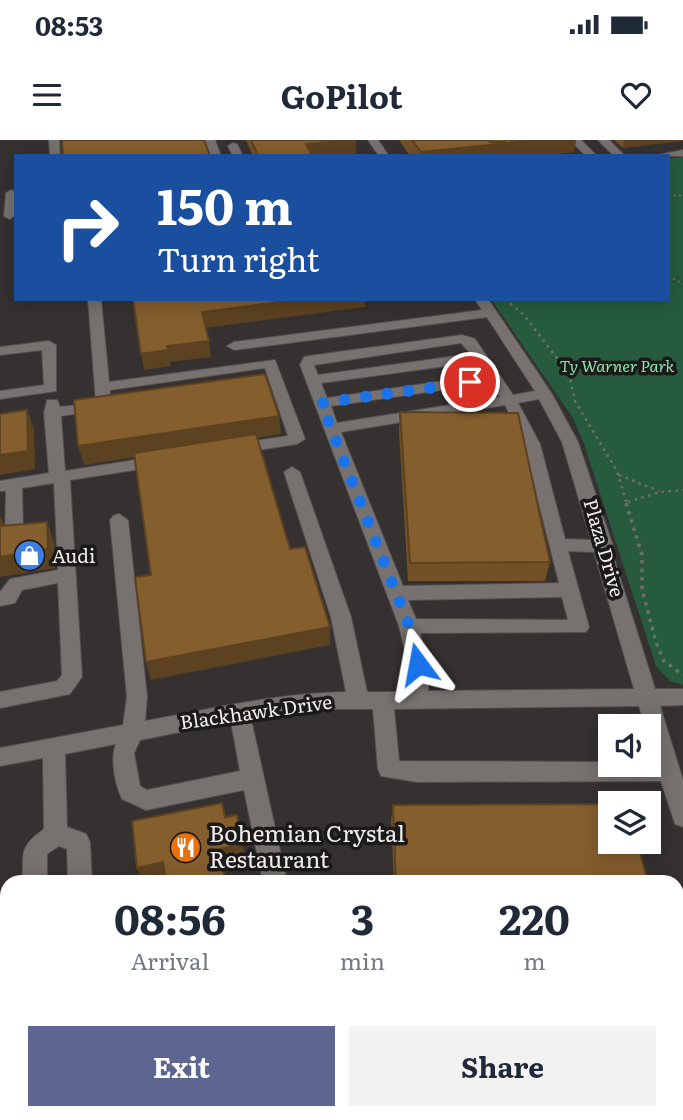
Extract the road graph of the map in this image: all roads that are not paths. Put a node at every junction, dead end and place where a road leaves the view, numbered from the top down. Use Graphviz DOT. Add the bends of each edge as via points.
graph roads {
  1 [pos="575,140"];
  2 [pos="603,140"];
  3 [pos="665,140"];
  4 [pos="682,153"];
  5 [pos="590,154"];
  6 [pos="618,154"];
  7 [pos="94,301"];
  8 [pos="482,301"];
  9 [pos="490,313"];
  10 [pos="233,346"];
  11 [pos="0,351"];
  12 [pos="494,378"];
  13 [pos="102,387"];
  14 [pos="51,388"];
  15 [pos="545,394"];
  16 [pos="0,395"];
  17 [pos="509,399"];
  18 [pos="321,403"];
  19 [pos="52,413"];
  20 [pos="332,429"];
  21 [pos="214,453"];
  22 [pos="173,459"];
  23 [pos="292,472"];
  24 [pos="60,477"];
  25 [pos="7,485"];
  26 [pos="119,520"];
  27 [pos="52,533"];
  28 [pos="557,545"];
  29 [pos="604,546"];
  30 [pos="67,575"];
  31 [pos="570,590"];
  32 [pos="396,593"];
  33 [pos="0,599"];
  34 [pos="409,626"];
  35 [pos="683,696"];
  36 [pos="648,697"];
  37 [pos="358,699"];
  38 [pos="383,699"];
  39 [pos="418,699"];
  40 [pos="0,700"];
  41 [pos="239,712"];
  42 [pos="133,731"];
  43 [pos="54,747"];
  44 [pos="0,757"];
  45 [pos="669,771"];
  46 [pos="253,778"];
  47 [pos="683,817"];
  48 [pos="56,834"];
  49 [pos="35,875"];
  50 [pos="80,875"];
  51 [pos="274,875"];
  1 -- 5 [label="street"];
  2 -- 6 [label="street"];
  3 -- 4 [label="street"];
  7 -- 13 [label="street"];
  8 -- 9 [label="street, Plaza Drive"];
  9 -- 10 [label="street"];
  9 -- 15 [label="street, Plaza Drive"];
  11 -- 14 [label="lane" via="50,345"];
  12 -- 17 [label="street"];
  12 -- 18 [label="street"];
  12 -- 18 [label="street" via="470,342 462,339 309,360"];
  13 -- 19 [label="street" via="104,406"];
  13 -- 21 [label="street" via="270,363 297,439"];
  14 -- 16 [label="lane"];
  14 -- 19 [label="street"];
  15 -- 17 [label="lane"];
  15 -- 29 [label="street, Plaza Drive" via="570,442"];
  17 -- 20 [label="lane"];
  17 -- 28 [label="street" via="532,444"];
  18 -- 20 [label="street"];
  19 -- 24 [label="street"];
  20 -- 32 [label="street"];
  22 -- 24 [label="street"];
  23 -- 37 [label="street" via="341,617"];
  24 -- 25 [label="street"];
  24 -- 27 [label="street"];
  25 -- 27 [label="street" via="15,538"];
  26 -- 42 [label="street" via="137,697"];
  27 -- 30 [label="street"];
  28 -- 29 [label="street"];
  28 -- 31 [label="street"];
  29 -- 36 [label="street, Plaza Drive"];
  30 -- 33 [label="street" via="16,584 8,597"];
  30 -- 40 [label="street" via="72,677 62,688"];
  31 -- 32 [label="street"];
  31 -- 34 [label="street" via="579,627"];
  32 -- 34 [label="street"];
  34 -- 39 [label="street" via="418,664"];
  35 -- 36 [label="street, Blackhawk Drive"];
  36 -- 39 [label="street, Blackhawk Drive"];
  36 -- 45 [label="street, Plaza Drive"];
  37 -- 38 [label="street, Blackhawk Drive"];
  37 -- 41 [label="street, Blackhawk Drive"];
  38 -- 39 [label="street, Blackhawk Drive"];
  38 -- 45 [label="street" via="389,769"];
  41 -- 42 [label="street, Blackhawk Drive"];
  41 -- 46 [label="street"];
  42 -- 43 [label="street, Blackhawk Drive"];
  42 -- 46 [label="street" via="123,753 130,792 146,800"];
  43 -- 44 [label="street, Blackhawk Drive"];
  43 -- 48 [label="street"];
  45 -- 47 [label="street, Plaza Drive"];
  46 -- 51 [label="street"];
  48 -- 49 [label="street" via="35,849"];
  48 -- 50 [label="street" via="78,842"];
}
